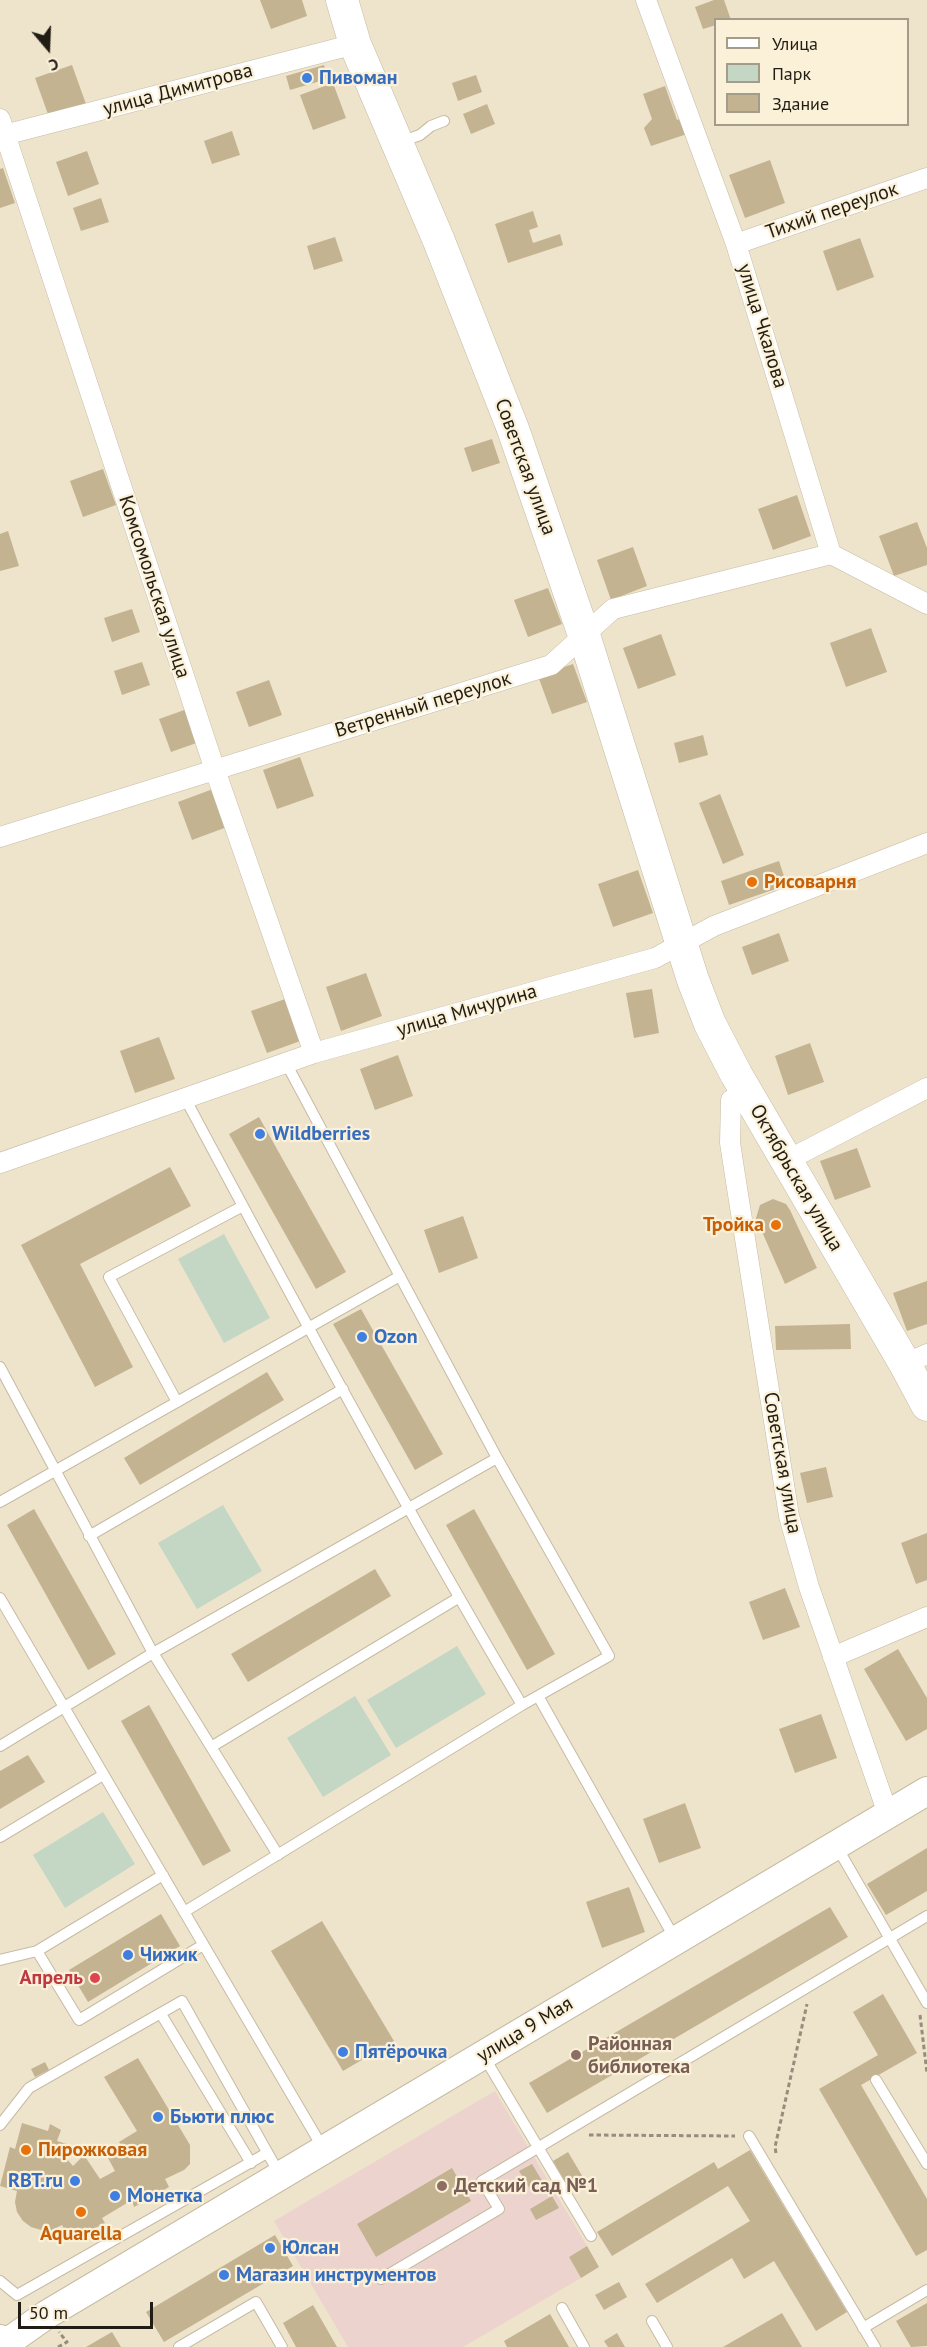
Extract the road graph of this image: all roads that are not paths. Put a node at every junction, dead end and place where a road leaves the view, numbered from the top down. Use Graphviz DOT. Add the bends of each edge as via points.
graph roads {
  1 [pos="342,0"];
  2 [pos="649,1"];
  3 [pos="355,44"];
  4 [pos="444,120"];
  5 [pos="1,130"];
  6 [pos="397,144"];
  7 [pos="927,178"];
  8 [pos="736,244"];
  9 [pos="831,554"];
  10 [pos="927,604"];
  11 [pos="584,635"];
  12 [pos="215,770"];
  13 [pos="0,837"];
  14 [pos="927,843"];
  15 [pos="682,944"];
  16 [pos="314,1053"];
  17 [pos="286,1063"];
  18 [pos="927,1088"];
  19 [pos="185,1098"];
  20 [pos="731,1100"];
  21 [pos="786,1161"];
  22 [pos="0,1164"];
  23 [pos="243,1206"];
  24 [pos="400,1276"];
  25 [pos="308,1328"];
  26 [pos="916,1359"];
  27 [pos="0,1367"];
  28 [pos="342,1389"];
  29 [pos="177,1402"];
  30 [pos="927,1405"];
  31 [pos="497,1458"];
  32 [pos="55,1472"];
  33 [pos="0,1502"];
  34 [pos="408,1508"];
  35 [pos="89,1536"];
  36 [pos="0,1598"];
  37 [pos="458,1598"];
  38 [pos="927,1617"];
  39 [pos="153,1653"];
  40 [pos="833,1657"];
  41 [pos="538,1696"];
  42 [pos="522,1705"];
  43 [pos="63,1707"];
  44 [pos="0,1746"];
  45 [pos="211,1747"];
  46 [pos="104,1775"];
  47 [pos="927,1791"];
  48 [pos="888,1814"];
  49 [pos="0,1837"];
  50 [pos="836,1845"];
  51 [pos="278,1855"];
  52 [pos="163,1875"];
  53 [pos="184,1912"];
  54 [pos="927,1916"];
  55 [pos="890,1938"];
  56 [pos="675,1940"];
  57 [pos="203,1945"];
  58 [pos="37,1951"];
  59 [pos="0,1960"];
  60 [pos="927,2003"];
  61 [pos="161,2014"];
  62 [pos="482,2055"];
  63 [pos="876,2080"];
  64 [pos="0,2125"];
  65 [pos="749,2136"];
  66 [pos="538,2148"];
  67 [pos="324,2150"];
  68 [pos="251,2163"];
  69 [pos="274,2164"];
  70 [pos="927,2164"];
  71 [pos="591,2236"];
  72 [pos="381,2279"];
  73 [pos="0,2281"];
  74 [pos="927,2290"];
  75 [pos="562,2308"];
  76 [pos="652,2321"];
  77 [pos="863,2328"];
  78 [pos="5,2345"];
  79 [pos="179,2347"];
  80 [pos="282,2347"];
  81 [pos="584,2347"];
  82 [pos="667,2347"];
  83 [pos="875,2347"];
  1 -- 3 [label="main road, Советская улица"];
  2 -- 8 [label="street, улица Чкалова"];
  3 -- 5 [label="street, улица Димитрова"];
  3 -- 6 [label="main road, Советская улица"];
  4 -- 6 [label="lane"];
  5 -- 12 [label="street, Комсомольская улица"];
  6 -- 11 [label="main road, Советская улица" via="513,429"];
  7 -- 8 [label="street, Тихий переулок"];
  8 -- 9 [label="street, улица Чкалова"];
  9 -- 10 [label="street"];
  9 -- 11 [label="street, Ветренный переулок" via="613,609"];
  11 -- 12 [label="street, Ветренный переулок" via="550,665"];
  11 -- 15 [label="main road, Советская улица"];
  12 -- 13 [label="street, Ветренный переулок"];
  12 -- 16 [label="street, Комсомольская улица"];
  14 -- 15 [label="street, улица Мичурина" via="714,926"];
  15 -- 16 [label="street, улица Мичурина" via="655,958"];
  15 -- 21 [label="main road, Октябрьская улица" via="710,1024"];
  16 -- 17 [label="street, улица Мичурина"];
  17 -- 19 [label="street, улица Мичурина"];
  17 -- 24 [label="lane"];
  18 -- 21 [label="street"];
  19 -- 22 [label="street, улица Мичурина"];
  19 -- 23 [label="lane"];
  20 -- 40 [label="street, Советская улица" via="733,1165 789,1516"];
  21 -- 26 [label="main road, Октябрьская улица"];
  23 -- 25 [label="lane"];
  23 -- 29 [label="lane" via="109,1277"];
  24 -- 25 [label="lane"];
  24 -- 31 [label="lane"];
  25 -- 28 [label="lane"];
  25 -- 29 [label="lane"];
  26 -- 30 [label="main road, Октябрьская улица"];
  27 -- 32 [label="lane"];
  28 -- 34 [label="lane"];
  28 -- 35 [label="lane"];
  29 -- 32 [label="lane"];
  31 -- 34 [label="lane"];
  31 -- 41 [label="lane" via="609,1656"];
  32 -- 33 [label="lane"];
  32 -- 35 [label="lane"];
  34 -- 37 [label="lane"];
  34 -- 39 [label="lane"];
  35 -- 39 [label="lane"];
  36 -- 43 [label="lane"];
  37 -- 42 [label="lane"];
  37 -- 45 [label="lane"];
  38 -- 40 [label="street"];
  39 -- 43 [label="lane"];
  39 -- 45 [label="lane"];
  40 -- 48 [label="street, Советская улица"];
  41 -- 42 [label="lane"];
  41 -- 56 [label="lane"];
  42 -- 51 [label="lane"];
  43 -- 44 [label="lane"];
  43 -- 46 [label="lane"];
  45 -- 51 [label="lane"];
  46 -- 49 [label="lane"];
  46 -- 52 [label="lane"];
  47 -- 48 [label="main road, улица 9 Мая"];
  48 -- 50 [label="main road, улица 9 Мая"];
  50 -- 55 [label="lane"];
  50 -- 56 [label="main road, улица 9 Мая"];
  51 -- 53 [label="lane"];
  52 -- 53 [label="lane"];
  52 -- 58 [label="lane"];
  53 -- 57 [label="lane"];
  54 -- 55 [label="lane"];
  55 -- 60 [label="lane"];
  55 -- 66 [label="lane"];
  56 -- 62 [label="main road, улица 9 Мая"];
  57 -- 58 [label="lane" via="79,2020"];
  57 -- 67 [label="lane"];
  58 -- 59 [label="lane"];
  61 -- 64 [label="lane" via="29,2088"];
  61 -- 68 [label="lane"];
  61 -- 69 [label="lane" via="182,2001"];
  62 -- 66 [label="lane"];
  62 -- 67 [label="main road, улица 9 Мая"];
  63 -- 70 [label="lane"];
  65 -- 77 [label="lane"];
  66 -- 71 [label="lane"];
  66 -- 72 [label="lane" via="482,2181 499,2209"];
  67 -- 69 [label="main road, улица 9 Мая"];
  68 -- 69 [label="lane"];
  68 -- 73 [label="lane" via="17,2295"];
  69 -- 78 [label="main road, улица 9 Мая"];
  74 -- 77 [label="lane"];
  75 -- 81 [label="lane"];
  76 -- 82 [label="lane"];
  77 -- 83 [label="lane"];
  79 -- 80 [label="lane" via="256,2302"];
}
